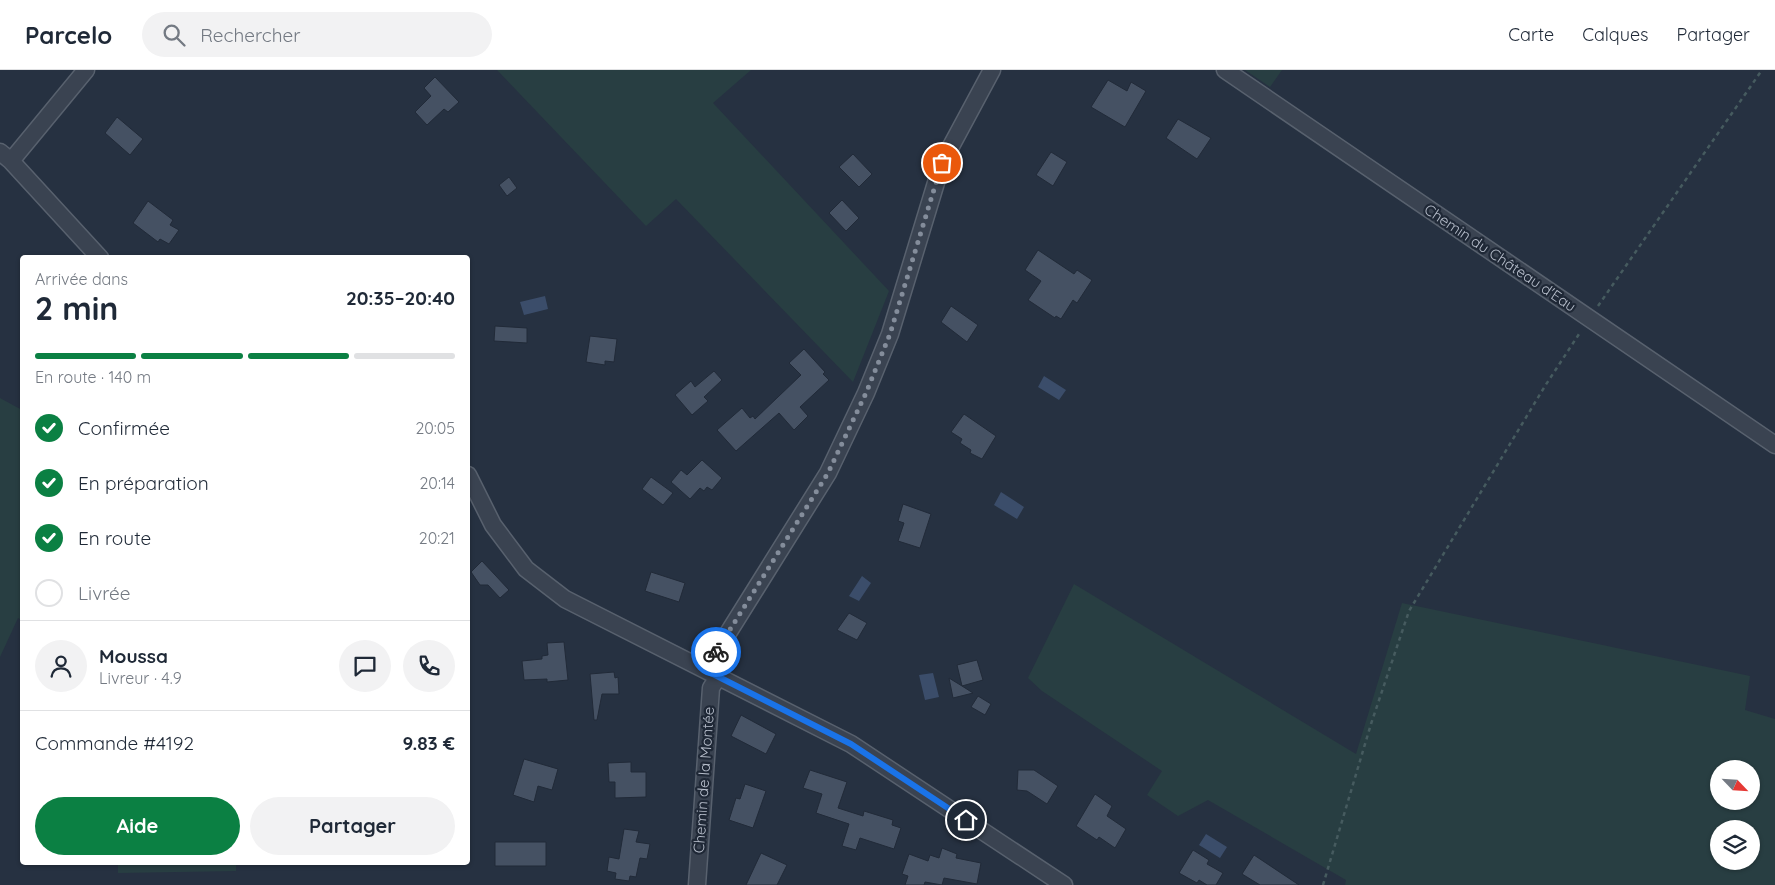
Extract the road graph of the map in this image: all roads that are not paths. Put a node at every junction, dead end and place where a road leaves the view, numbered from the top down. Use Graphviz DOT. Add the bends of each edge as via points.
graph roads {
  1 [pos="86,70"];
  2 [pos="992,70"];
  3 [pos="1225,70"];
  4 [pos="6,156"];
  5 [pos="97,255"];
  6 [pos="1775,445"];
  7 [pos="470,479"];
  8 [pos="712,674"];
  9 [pos="697,885"];
  10 [pos="1064,885"];
  1 -- 4 [label="street"];
  2 -- 8 [label="street, Chemin de la Montée" via="942,163 890,334 866,393 828,473"];
  3 -- 6 [label="street, Chemin du Château d'Eau"];
  4 -- 5 [label="street"];
  7 -- 8 [label="street" via="493,525 526,569 565,599"];
  8 -- 9 [label="street, Chemin de la Montée"];
  8 -- 10 [label="street" via="851,744"];
}
